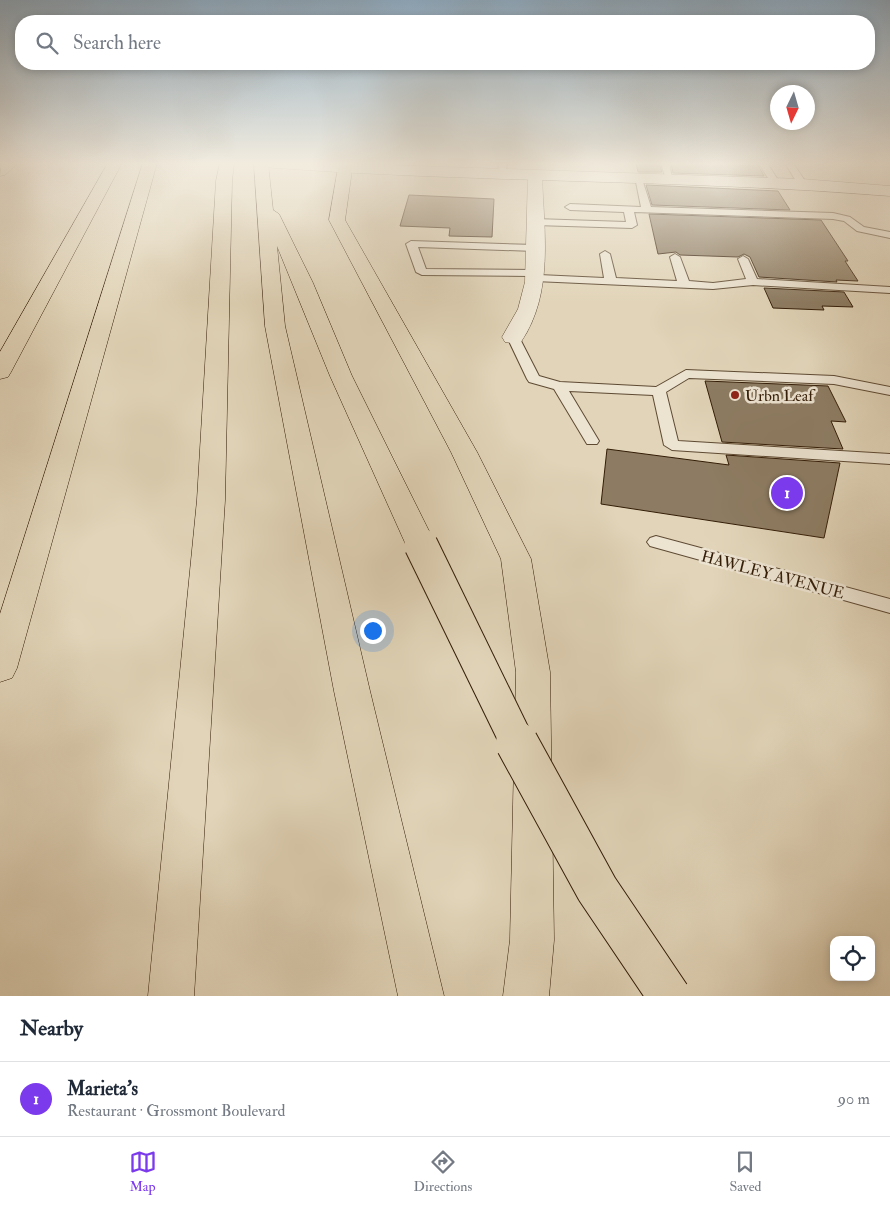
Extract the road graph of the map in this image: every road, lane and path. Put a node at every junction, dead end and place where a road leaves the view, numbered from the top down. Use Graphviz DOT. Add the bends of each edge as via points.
graph roads {
  1 [pos="92,209"];
  2 [pos="136,209"];
  3 [pos="224,209"];
  4 [pos="263,209"];
  5 [pos="269,209"];
  6 [pos="337,209"];
  7 [pos="535,209"];
  8 [pos="628,209"];
  9 [pos="660,209"];
  10 [pos="535,222"];
  11 [pos="890,235"];
  12 [pos="535,248"];
  13 [pos="605,254"];
  14 [pos="675,257"];
  15 [pos="743,259"];
  16 [pos="535,276"];
  17 [pos="612,282"];
  18 [pos="753,282"];
  19 [pos="684,285"];
  20 [pos="890,290"];
  21 [pos="513,337"];
  22 [pos="0,372"];
  23 [pos="559,386"];
  24 [pos="659,391"];
  25 [pos="890,391"];
  26 [pos="592,441"];
  27 [pos="890,459"];
  28 [pos="656,542"];
  29 [pos="890,606"];
  30 [pos="0,668"];
  31 [pos="172,996"];
  32 [pos="421,996"];
  33 [pos="526,996"];
  34 [pos="669,996"];
  1 -- 22 [label="highway"];
  2 -- 30 [label="highway"];
  3 -- 31 [label="highway" via="211,500"];
  4 -- 32 [label="highway" via="274,326"];
  5 -- 34 [label="highway, bridge" via="341,376 512,734 578,860"];
  6 -- 33 [label="highway" via="337,220 464,452 516,559 533,672 532,940"];
  7 -- 10 [label="main road"];
  8 -- 10 [label="lane" via="632,225"];
  9 -- 11 [label="lane" via="833,216 847,219 861,230"];
  10 -- 12 [label="main road"];
  12 -- 16 [label="main road"];
  12 -- 16 [label="lane" via="411,244 422,272"];
  13 -- 17 [label="lane"];
  14 -- 19 [label="lane"];
  15 -- 18 [label="lane"];
  16 -- 17 [label="lane"];
  16 -- 21 [label="main road" via="528,309"];
  17 -- 19 [label="lane"];
  18 -- 19 [label="lane"];
  18 -- 20 [label="lane"];
  21 -- 23 [label="lane" via="534,379"];
  23 -- 24 [label="lane"];
  23 -- 26 [label="lane"];
  24 -- 25 [label="lane" via="686,374 834,380"];
  24 -- 27 [label="lane" via="672,445"];
  28 -- 29 [label="lane, HAWLEY AVENUE"];
}
